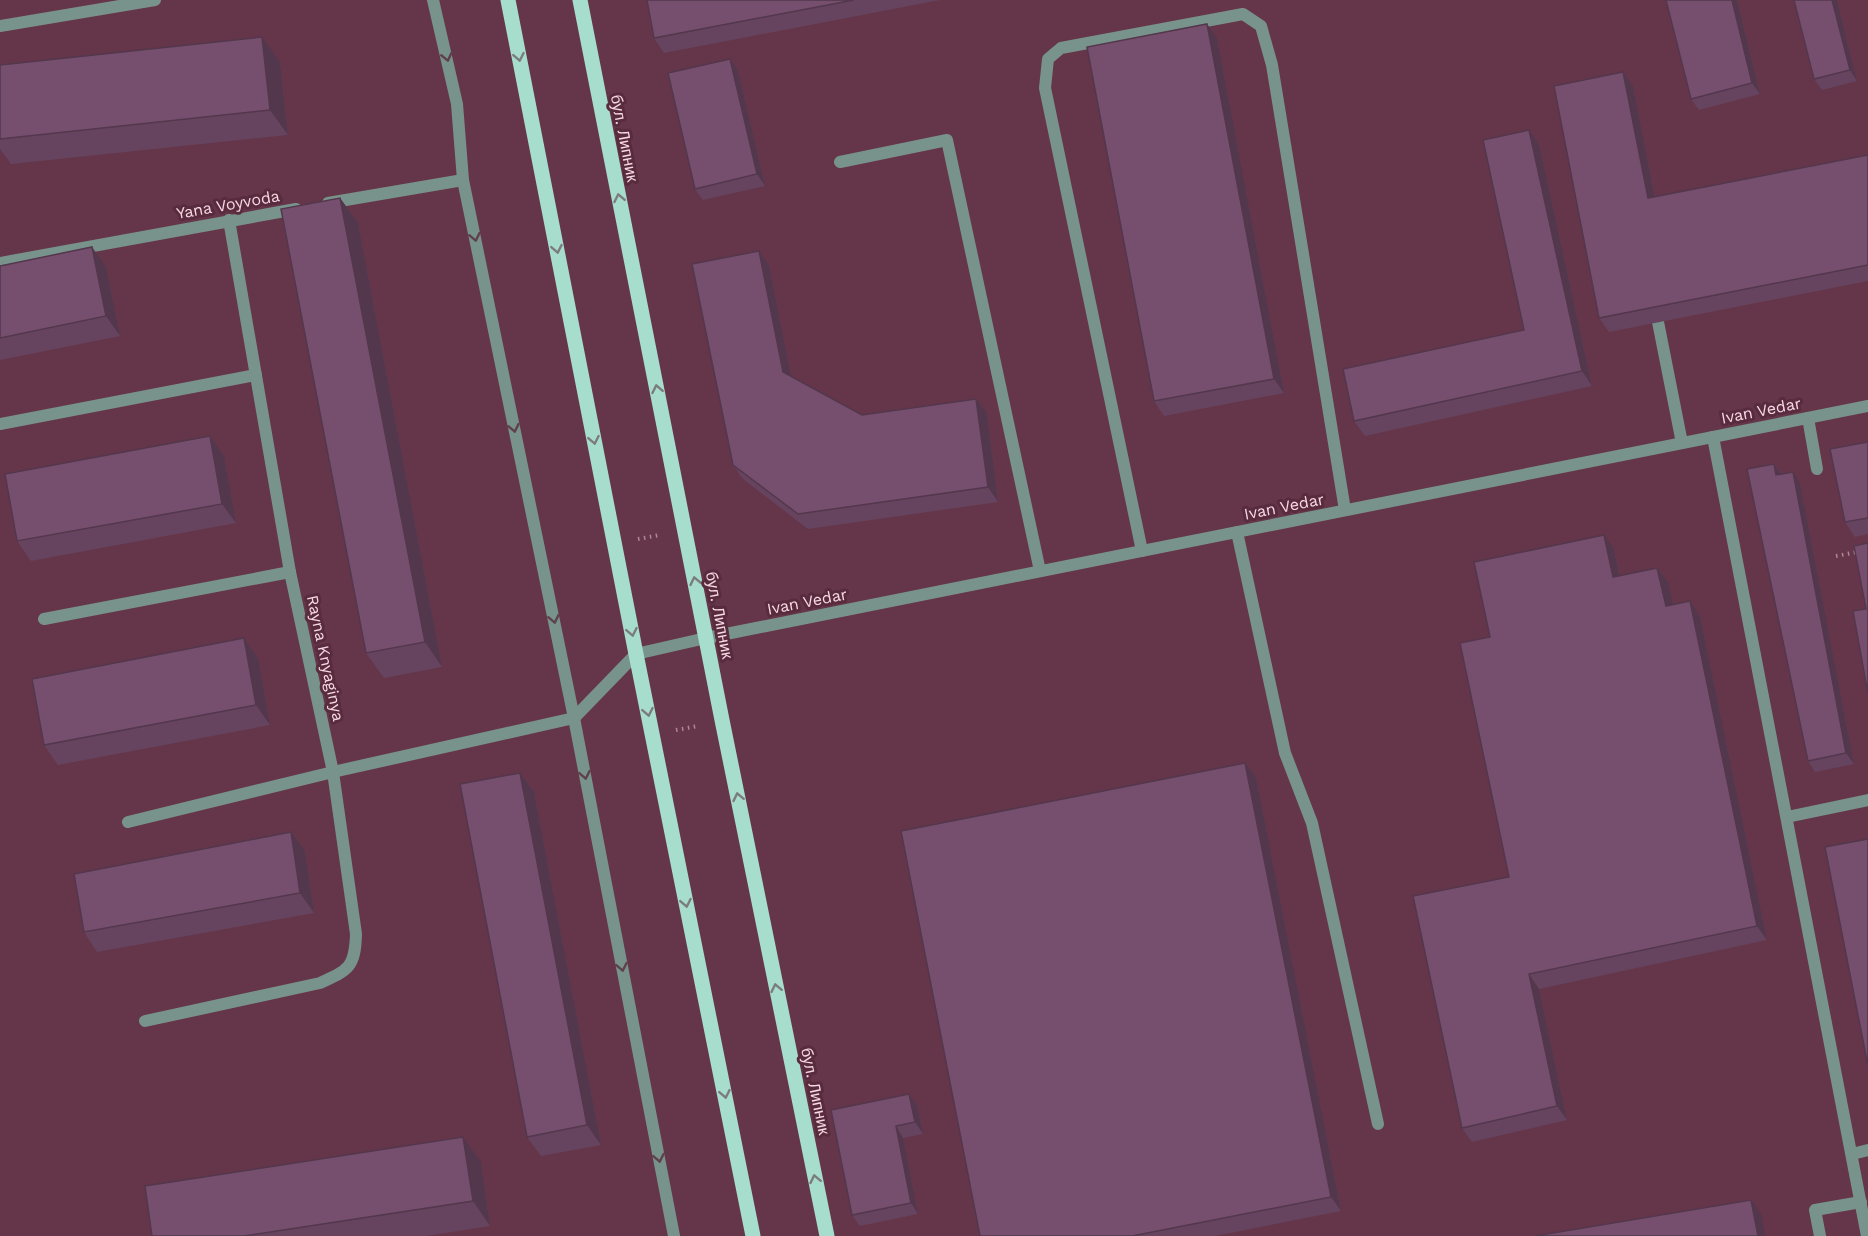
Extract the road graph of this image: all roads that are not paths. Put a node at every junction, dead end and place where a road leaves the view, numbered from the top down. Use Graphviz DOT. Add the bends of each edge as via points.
graph roads {
  1 [pos="155,0"];
  2 [pos="433,0"];
  3 [pos="508,0"];
  4 [pos="580,0"];
  5 [pos="0,26"];
  6 [pos="840,162"];
  7 [pos="463,180"];
  8 [pos="228,220"];
  9 [pos="0,263"];
  10 [pos="1658,322"];
  11 [pos="256,375"];
  12 [pos="1868,406"];
  13 [pos="1808,418"];
  14 [pos="0,424"];
  15 [pos="1713,437"];
  16 [pos="1682,443"];
  17 [pos="1817,469"];
  18 [pos="1344,510"];
  19 [pos="1236,532"];
  20 [pos="1142,551"];
  21 [pos="1040,571"];
  22 [pos="290,572"];
  23 [pos="45,619"];
  24 [pos="706,638"];
  25 [pos="636,654"];
  26 [pos="574,718"];
  27 [pos="333,772"];
  28 [pos="1868,800"];
  29 [pos="1787,817"];
  30 [pos="128,822"];
  31 [pos="145,1021"];
  32 [pos="1378,1124"];
  33 [pos="1868,1150"];
  34 [pos="1852,1154"];
  35 [pos="1861,1202"];
  36 [pos="674,1236"];
  37 [pos="753,1236"];
  38 [pos="827,1236"];
  39 [pos="1820,1236"];
  40 [pos="1867,1236"];
  1 -- 5 [label="street"];
  2 -- 7 [label="street, one-way" via="458,104"];
  3 -- 25 [label="main road, one-way"];
  24 -- 4 [label="main road, бул. Липник, one-way"];
  6 -- 21 [label="street" via="947,140"];
  7 -- 8 [label="street, Yana Voyvoda"];
  7 -- 26 [label="street, one-way"];
  8 -- 9 [label="street, Yana Voyvoda"];
  8 -- 11 [label="street, Rayna Knyaginya"];
  10 -- 16 [label="street"];
  11 -- 14 [label="street"];
  11 -- 22 [label="street, Rayna Knyaginya"];
  12 -- 13 [label="street, Ivan Vedar"];
  13 -- 15 [label="street, Ivan Vedar"];
  13 -- 17 [label="street"];
  15 -- 16 [label="street, Ivan Vedar"];
  15 -- 29 [label="street"];
  16 -- 18 [label="street, Ivan Vedar"];
  18 -- 19 [label="street, Ivan Vedar"];
  18 -- 20 [label="street" via="1272,65 1261,26 1243,14 1061,48 1048,59 1045,88"];
  19 -- 20 [label="street, Ivan Vedar"];
  19 -- 32 [label="street" via="1285,753 1312,823"];
  20 -- 21 [label="street, Ivan Vedar"];
  21 -- 24 [label="street, Ivan Vedar"];
  22 -- 23 [label="street"];
  22 -- 27 [label="street, Rayna Knyaginya"];
  24 -- 25 [label="street, Ivan Vedar"];
  38 -- 24 [label="main road, бул. Липник, one-way"];
  25 -- 26 [label="street"];
  25 -- 37 [label="main road, one-way"];
  26 -- 27 [label="street"];
  26 -- 36 [label="street, one-way"];
  27 -- 30 [label="street"];
  27 -- 31 [label="street, Rayna Knyaginya" via="356,934 355,957 342,974 320,983"];
  28 -- 29 [label="street"];
  29 -- 34 [label="street"];
  33 -- 34 [label="street"];
  34 -- 35 [label="street"];
  35 -- 39 [label="street" via="1815,1210"];
  35 -- 40 [label="street"];
}
